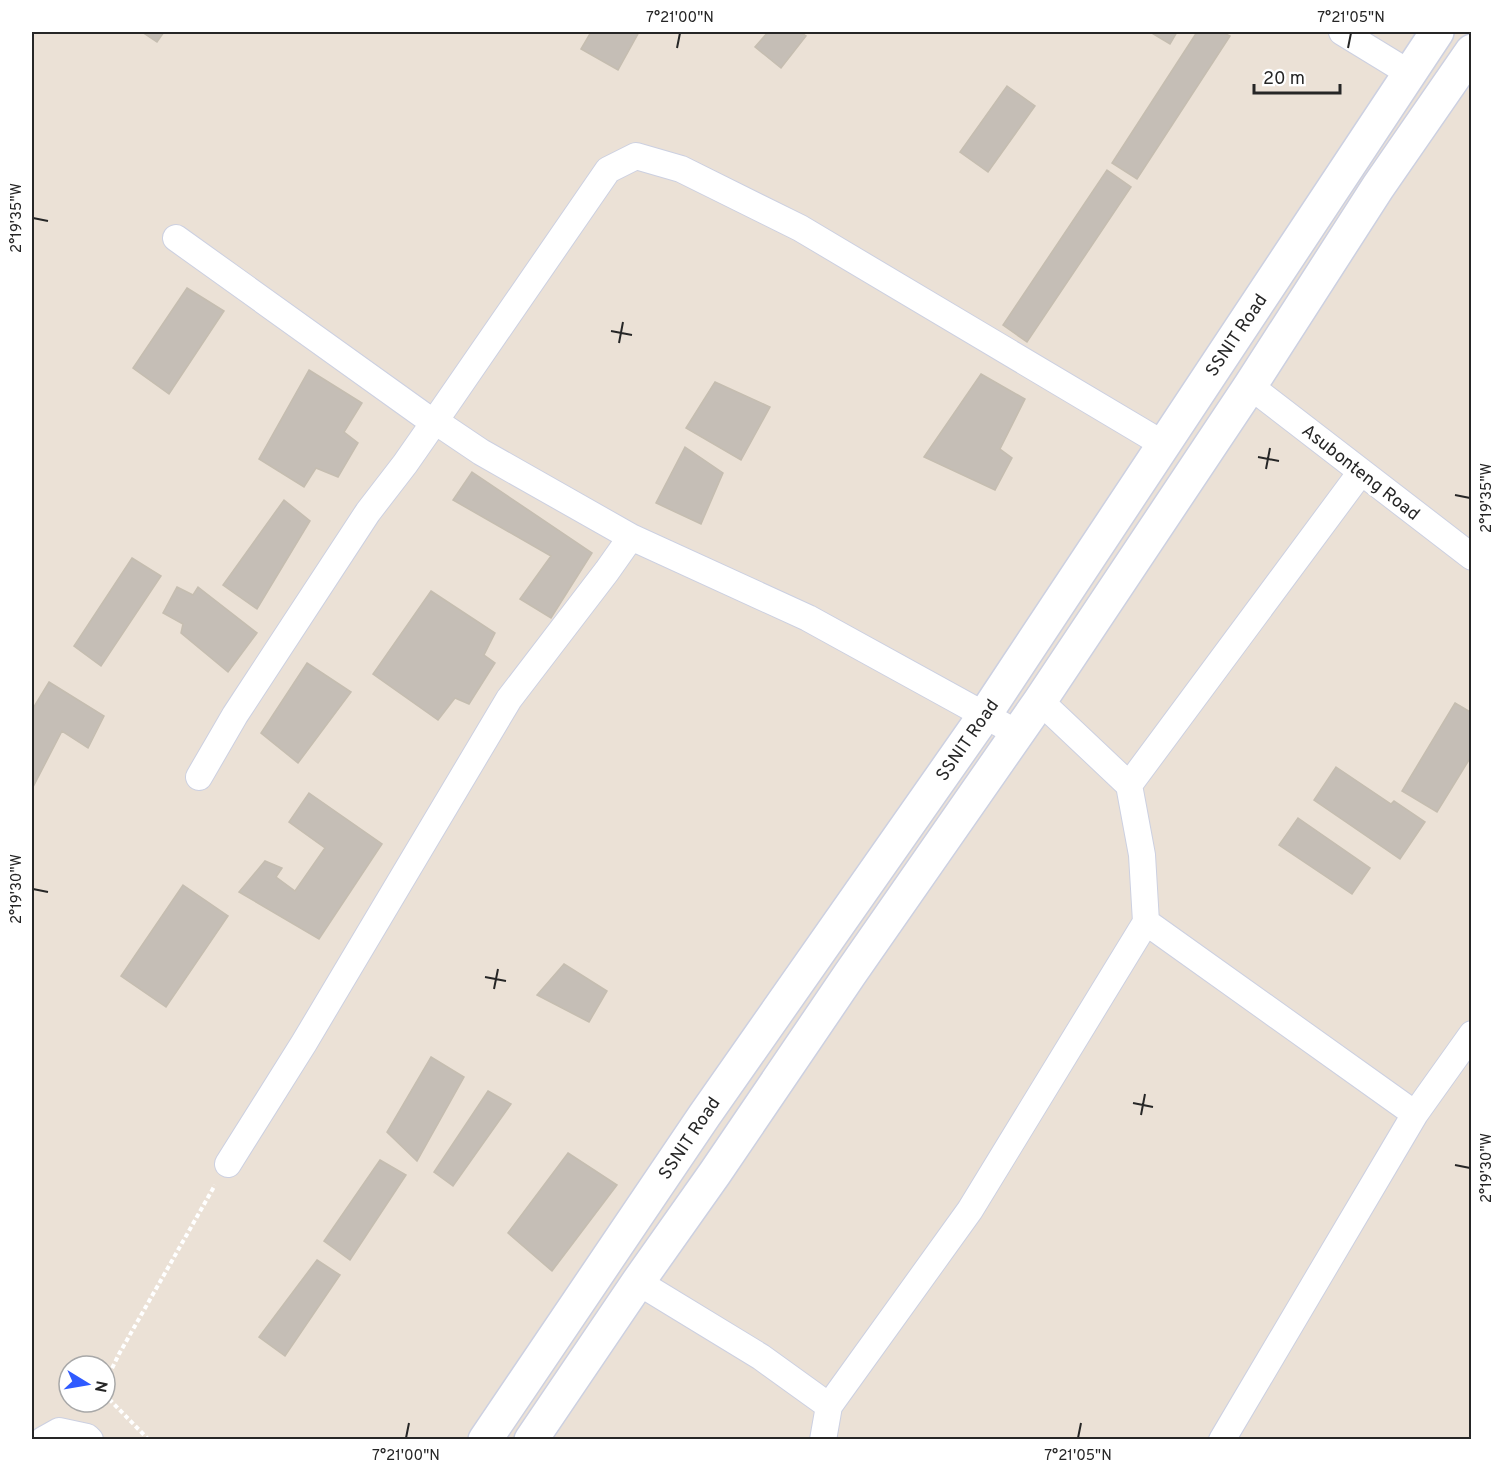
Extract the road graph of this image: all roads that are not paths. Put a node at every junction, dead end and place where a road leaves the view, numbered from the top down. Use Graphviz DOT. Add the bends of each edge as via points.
graph roads {
  1 [pos="1342,32"];
  2 [pos="1437,32"];
  3 [pos="1472,51"];
  4 [pos="1409,73"];
  5 [pos="176,238"];
  6 [pos="1250,386"];
  7 [pos="434,422"];
  8 [pos="1163,444"];
  9 [pos="1361,472"];
  10 [pos="631,537"];
  11 [pos="1472,557"];
  12 [pos="1040,701"];
  13 [pos="984,716"];
  14 [pos="1017,734"];
  15 [pos="199,777"];
  16 [pos="1129,785"];
  17 [pos="885,858"];
  18 [pos="916,879"];
  19 [pos="1146,922"];
  20 [pos="1472,1034"];
  21 [pos="1415,1114"];
  22 [pos="228,1164"];
  23 [pos="638,1282"];
  24 [pos="829,1406"];
  25 [pos="44,1440"];
  26 [pos="90,1440"];
  27 [pos="485,1440"];
  28 [pos="531,1440"];
  29 [pos="823,1440"];
  30 [pos="1222,1440"];
  1 -- 4 [label="street"];
  2 -- 4 [label="street, SSNIT Road"];
  3 -- 6 [label="street, SSNIT Road" via="1378,187"];
  4 -- 8 [label="street, SSNIT Road"];
  5 -- 7 [label="street"];
  6 -- 9 [label="street, Asubonteng Road"];
  6 -- 12 [label="street, SSNIT Road"];
  7 -- 8 [label="street" via="608,170 636,156 681,169 800,228"];
  7 -- 10 [label="street"];
  7 -- 15 [label="street" via="368,512"];
  8 -- 13 [label="street, SSNIT Road"];
  9 -- 11 [label="street, Asubonteng Road"];
  9 -- 16 [label="street"];
  10 -- 13 [label="street" via="808,618"];
  10 -- 22 [label="street" via="509,699"];
  12 -- 14 [label="street, SSNIT Road"];
  12 -- 16 [label="street"];
  13 -- 14 [label="street"];
  13 -- 17 [label="street, SSNIT Road"];
  14 -- 18 [label="street, SSNIT Road"];
  16 -- 19 [label="street" via="1142,855"];
  17 -- 18 [label="street"];
  17 -- 27 [label="street, SSNIT Road" via="704,1116"];
  18 -- 23 [label="street, SSNIT Road"];
  19 -- 21 [label="street"];
  19 -- 24 [label="street" via="970,1210"];
  20 -- 21 [label="street"];
  21 -- 30 [label="street"];
  23 -- 24 [label="street" via="761,1357"];
  23 -- 28 [label="street, SSNIT Road"];
  24 -- 29 [label="street"];
  25 -- 26 [label="street" via="59,1431"];
}
